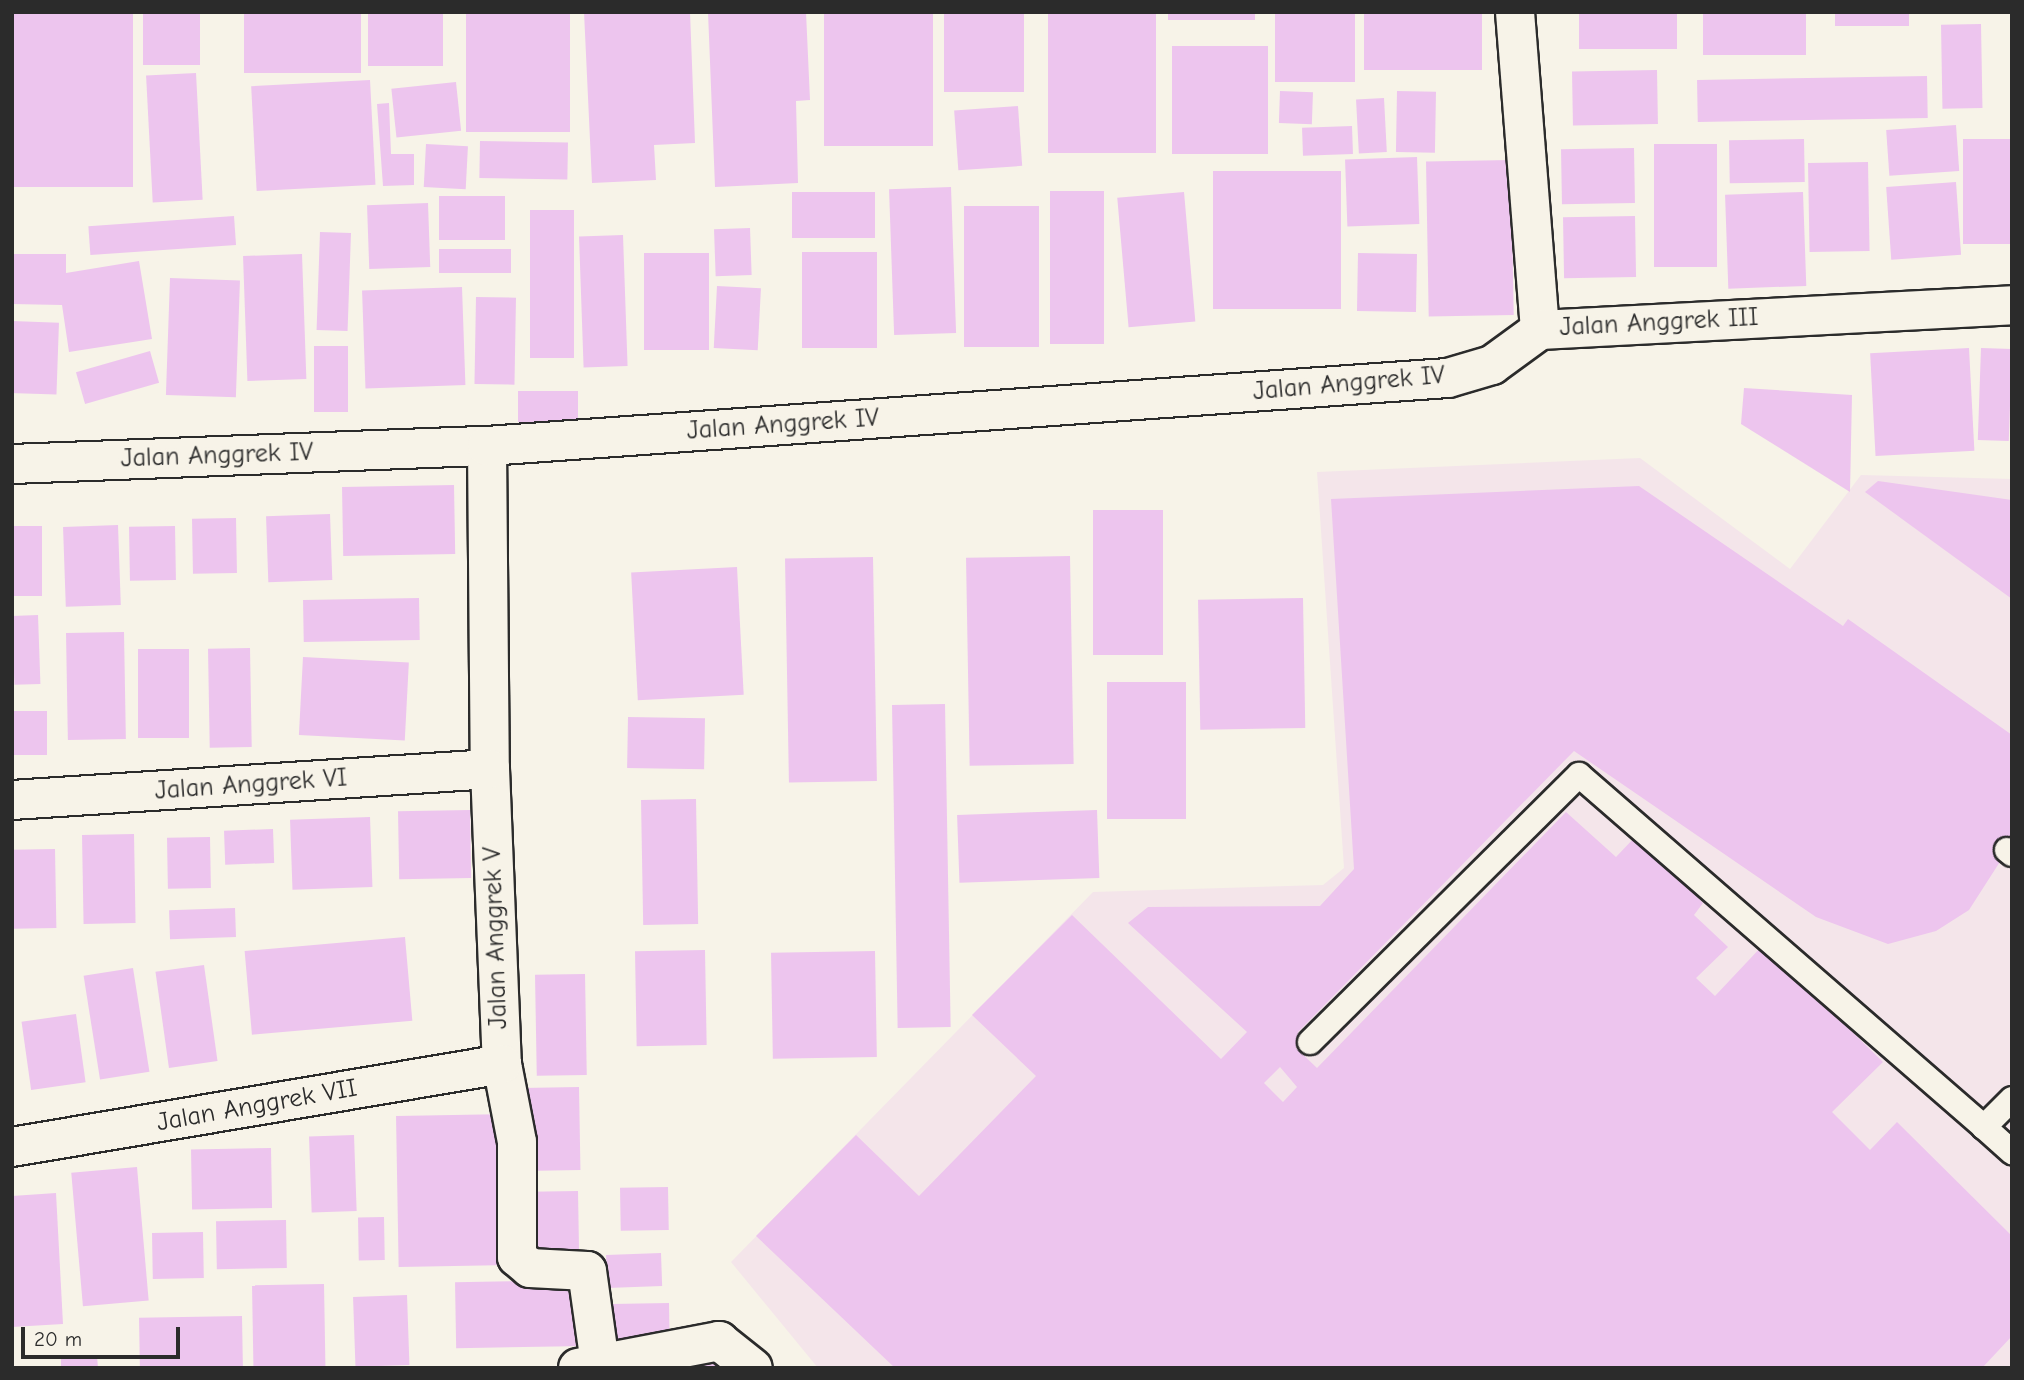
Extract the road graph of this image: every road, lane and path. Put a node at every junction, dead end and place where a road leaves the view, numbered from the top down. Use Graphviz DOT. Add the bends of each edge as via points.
graph roads {
  1 [pos="1515,12"];
  2 [pos="2012,305"];
  3 [pos="1540,330"];
  4 [pos="487,446"];
  5 [pos="12,464"];
  6 [pos="489,769"];
  7 [pos="12,800"];
  8 [pos="1310,1042"];
  9 [pos="502,1065"];
  10 [pos="2012,1099"];
  11 [pos="1984,1127"];
  12 [pos="12,1147"];
  13 [pos="2012,1152"];
  14 [pos="589,1365"];
  15 [pos="753,1368"];
  1 -- 3 [label="street, Jalan Anggrek III"];
  2 -- 3 [label="street, Jalan Anggrek III"];
  3 -- 4 [label="street, Jalan Anggrek IV" via="1492,365 1448,378"];
  4 -- 5 [label="street, Jalan Anggrek IV"];
  4 -- 6 [label="street, Jalan Anggrek V"];
  6 -- 7 [label="street, Jalan Anggrek VI"];
  6 -- 9 [label="street, Jalan Anggrek V"];
  8 -- 11 [label="lane" via="1579,775"];
  9 -- 12 [label="street, Jalan Anggrek VII"];
  9 -- 14 [label="street, Jalan Anggrek V" via="517,1142 518,1263 587,1271"];
  10 -- 11 [label="lane"];
  11 -- 13 [label="lane"];
  14 -- 15 [label="street, Jalan Anggrek V" via="719,1341"];
}
